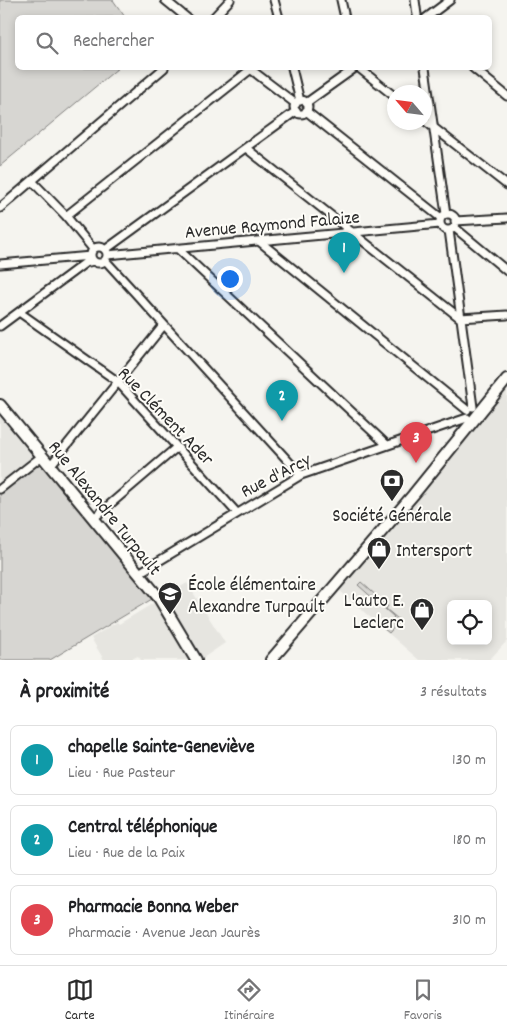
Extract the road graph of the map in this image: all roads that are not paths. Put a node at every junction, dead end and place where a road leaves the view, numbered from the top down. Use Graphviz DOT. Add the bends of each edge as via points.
graph roads {
  1 [pos="165,0"];
  2 [pos="230,0"];
  3 [pos="274,0"];
  4 [pos="341,0"];
  5 [pos="415,0"];
  6 [pos="450,0"];
  7 [pos="183,15"];
  8 [pos="216,15"];
  9 [pos="278,15"];
  10 [pos="345,15"];
  11 [pos="419,15"];
  12 [pos="424,15"];
  13 [pos="162,70"];
  14 [pos="248,70"];
  15 [pos="253,70"];
  16 [pos="292,70"];
  17 [pos="352,70"];
  18 [pos="362,70"];
  19 [pos="425,70"];
  20 [pos="475,70"];
  21 [pos="387,90"];
  22 [pos="507,96"];
  23 [pos="299,105"];
  24 [pos="433,127"];
  25 [pos="246,148"];
  26 [pos="32,181"];
  27 [pos="507,185"];
  28 [pos="0,208"];
  29 [pos="66,216"];
  30 [pos="507,218"];
  31 [pos="442,219"];
  32 [pos="453,226"];
  33 [pos="351,232"];
  34 [pos="259,241"];
  35 [pos="178,248"];
  36 [pos="92,255"];
  37 [pos="106,255"];
  38 [pos="0,264"];
  39 [pos="507,271"];
  40 [pos="19,312"];
  41 [pos="507,315"];
  42 [pos="460,318"];
  43 [pos="0,326"];
  44 [pos="163,326"];
  45 [pos="507,379"];
  46 [pos="117,381"];
  47 [pos="0,405"];
  48 [pos="474,409"];
  49 [pos="470,421"];
  50 [pos="387,445"];
  51 [pos="177,447"];
  52 [pos="42,456"];
  53 [pos="50,466"];
  54 [pos="301,475"];
  55 [pos="0,489"];
  56 [pos="237,513"];
  57 [pos="94,518"];
  58 [pos="139,573"];
  59 [pos="196,660"];
  60 [pos="271,660"];
  1 -- 7 [label="street"];
  2 -- 8 [label="street"];
  3 -- 9 [label="street"];
  4 -- 10 [label="street"];
  5 -- 11 [label="street"];
  6 -- 12 [label="street"];
  13 -- 26 [label="street"];
  14 -- 29 [label="street"];
  15 -- 23 [label="street"];
  16 -- 23 [label="street"];
  17 -- 23 [label="street"];
  18 -- 21 [label="street"];
  19 -- 24 [label="street"];
  20 -- 22 [label="street"];
  23 -- 25 [label="street"];
  23 -- 31 [label="street" via="301,114 306,111"];
  24 -- 27 [label="street"];
  24 -- 31 [label="street"];
  25 -- 33 [label="street"];
  25 -- 37 [label="street"];
  26 -- 28 [label="street"];
  26 -- 29 [label="street"];
  29 -- 36 [label="street"];
  30 -- 32 [label="street"];
  31 -- 32 [label="street" via="444,230"];
  31 -- 32 [label="street" via="451,215"];
  31 -- 33 [label="street, Avenue Raymond Falaize"];
  32 -- 39 [label="street"];
  32 -- 42 [label="street"];
  33 -- 34 [label="street, Avenue Raymond Falaize"];
  33 -- 42 [label="street"];
  34 -- 35 [label="street, Avenue Raymond Falaize"];
  34 -- 48 [label="street"];
  35 -- 37 [label="street, Avenue Raymond Falaize"];
  35 -- 50 [label="street"];
  36 -- 37 [label="street" via="98,263"];
  36 -- 37 [label="street" via="100,247"];
  36 -- 38 [label="street"];
  36 -- 40 [label="street" via="86,263"];
  37 -- 44 [label="street"];
  40 -- 43 [label="street"];
  40 -- 46 [label="street, Rue Clément Ader"];
  41 -- 42 [label="street"];
  42 -- 48 [label="street"];
  44 -- 46 [label="street"];
  44 -- 54 [label="street"];
  45 -- 48 [label="street"];
  46 -- 51 [label="street, Rue Clément Ader"];
  46 -- 53 [label="street"];
  47 -- 52 [label="street, Rue Alexandre Turpault"];
  48 -- 49 [label="street"];
  48 -- 49 [label="street" via="466,414"];
  49 -- 50 [label="street, Rue d'Arcy"];
  49 -- 60 [label="street" via="413,495"];
  50 -- 54 [label="street, Rue d'Arcy"];
  51 -- 56 [label="street, Rue Clément Ader"];
  51 -- 57 [label="street"];
  52 -- 53 [label="street, Rue Alexandre Turpault"];
  52 -- 55 [label="street"];
  53 -- 57 [label="street, Rue Alexandre Turpault"];
  54 -- 56 [label="street, Rue d'Arcy"];
  56 -- 58 [label="street, Rue d'Arcy"];
  57 -- 58 [label="street, Rue Alexandre Turpault"];
  58 -- 59 [label="street, Rue Alexandre Turpault" via="159,598"];
}
